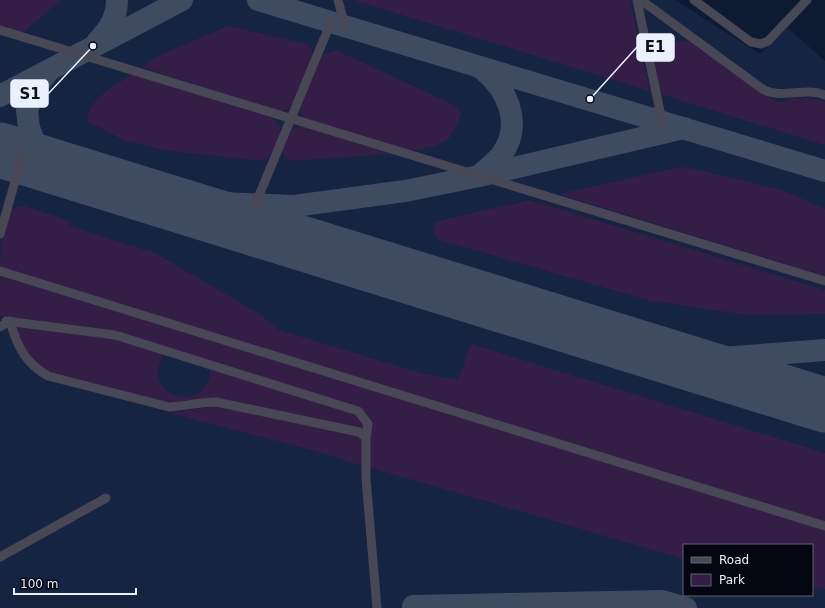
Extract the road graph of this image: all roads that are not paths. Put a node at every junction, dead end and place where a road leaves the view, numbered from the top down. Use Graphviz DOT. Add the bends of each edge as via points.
graph roads {
  1 [pos="338,0"];
  2 [pos="637,0"];
  3 [pos="641,0"];
  4 [pos="694,0"];
  5 [pos="806,0"];
  6 [pos="331,22"];
  7 [pos="345,26"];
  8 [pos="0,30"];
  9 [pos="825,95"];
  10 [pos="291,118"];
  11 [pos="662,121"];
  12 [pos="22,157"];
  13 [pos="255,205"];
  14 [pos="0,234"];
  15 [pos="0,271"];
  16 [pos="825,281"];
  17 [pos="0,320"];
  18 [pos="10,321"];
  19 [pos="0,327"];
  20 [pos="366,437"];
  21 [pos="106,498"];
  22 [pos="825,526"];
  23 [pos="0,557"];
  24 [pos="377,608"];
  1 -- 7 [label="street"];
  2 -- 11 [label="street"];
  3 -- 9 [label="street" via="764,90 779,94 811,91"];
  4 -- 5 [label="street" via="756,44 768,41"];
  6 -- 10 [label="street"];
  8 -- 10 [label="street"];
  10 -- 13 [label="street"];
  10 -- 16 [label="street"];
  12 -- 14 [label="street"];
  15 -- 22 [label="street"];
  17 -- 18 [label="street"];
  18 -- 19 [label="street"];
  18 -- 20 [label="street" via="115,335 358,411 368,424"];
  18 -- 20 [label="street" via="15,337 28,361 48,376 169,407 216,402 359,432"];
  20 -- 24 [label="street" via="366,479"];
  21 -- 23 [label="street"];
}
